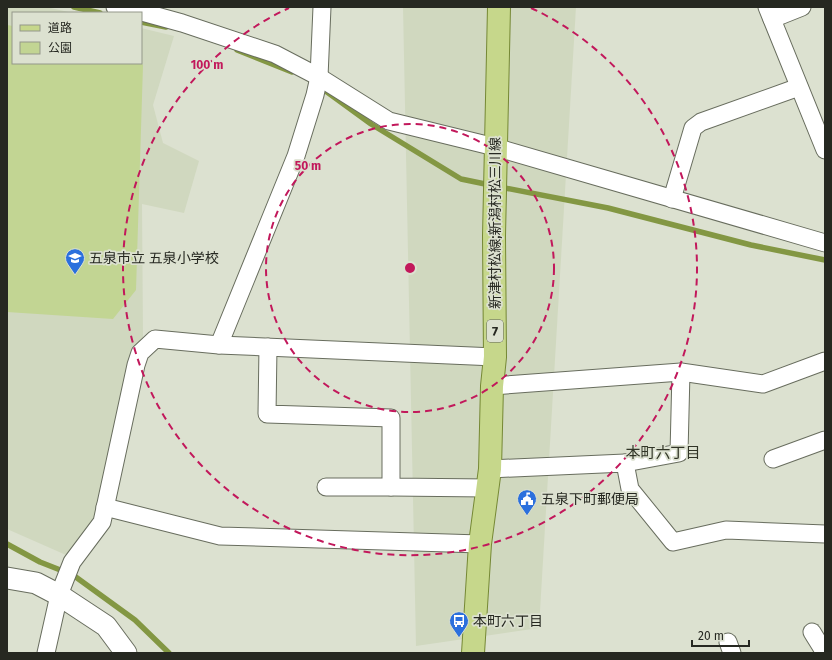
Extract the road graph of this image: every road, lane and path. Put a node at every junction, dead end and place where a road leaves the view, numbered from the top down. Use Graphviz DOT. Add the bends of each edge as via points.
graph roads {
  1 [pos="115,7"];
  2 [pos="322,7"];
  3 [pos="499,7"];
  4 [pos="802,7"];
  5 [pos="141,10"];
  6 [pos="769,13"];
  7 [pos="319,77"];
  8 [pos="799,87"];
  9 [pos="495,147"];
  10 [pos="825,150"];
  11 [pos="672,199"];
  12 [pos="825,243"];
  13 [pos="220,345"];
  14 [pos="268,347"];
  15 [pos="495,357"];
  16 [pos="825,361"];
  17 [pos="681,372"];
  18 [pos="492,386"];
  19 [pos="825,440"];
  20 [pos="773,459"];
  21 [pos="625,463"];
  22 [pos="489,478"];
  23 [pos="326,487"];
  24 [pos="391,487"];
  25 [pos="105,507"];
  26 [pos="825,534"];
  27 [pos="480,544"];
  28 [pos="7,578"];
  29 [pos="59,595"];
  30 [pos="812,632"];
  31 [pos="46,653"];
  32 [pos="126,653"];
  33 [pos="473,653"];
  34 [pos="825,653"];
  1 -- 5 [label="street"];
  2 -- 7 [label="street"];
  3 -- 9 [label="main road, 新津村松線;新潟村松三川線 / 7"];
  4 -- 6 [label="street"];
  5 -- 7 [label="street" via="275,54"];
  6 -- 8 [label="street"];
  7 -- 9 [label="street" via="389,121"];
  7 -- 13 [label="street" via="296,156"];
  8 -- 10 [label="street"];
  8 -- 11 [label="street" via="701,122 692,128"];
  9 -- 11 [label="street"];
  9 -- 15 [label="main road, 新津村松線;新潟村松三川線 / 7"];
  11 -- 12 [label="street"];
  13 -- 14 [label="street"];
  13 -- 25 [label="street" via="154,339 140,353"];
  14 -- 15 [label="street"];
  14 -- 24 [label="street" via="267,414 391,418"];
  15 -- 18 [label="main road, 新津村松線;新潟村松三川線 / 7"];
  16 -- 17 [label="street" via="763,384"];
  17 -- 18 [label="street"];
  17 -- 21 [label="street" via="679,453"];
  18 -- 22 [label="main road, 新津村松線;新潟村松三川線 / 7"];
  19 -- 20 [label="street"];
  21 -- 22 [label="street"];
  21 -- 26 [label="street" via="630,489 673,542 726,530"];
  22 -- 24 [label="street"];
  22 -- 27 [label="main road, 新津村松線;新潟村松三川線 / 7"];
  23 -- 24 [label="street"];
  25 -- 27 [label="street" via="220,536"];
  25 -- 29 [label="street" via="102,522 72,562"];
  27 -- 33 [label="main road, 新津村松線;新潟村松三川線 / 7"];
  28 -- 29 [label="street" via="36,583"];
  29 -- 31 [label="street"];
  29 -- 32 [label="street" via="106,626"];
  30 -- 34 [label="street"];
}
